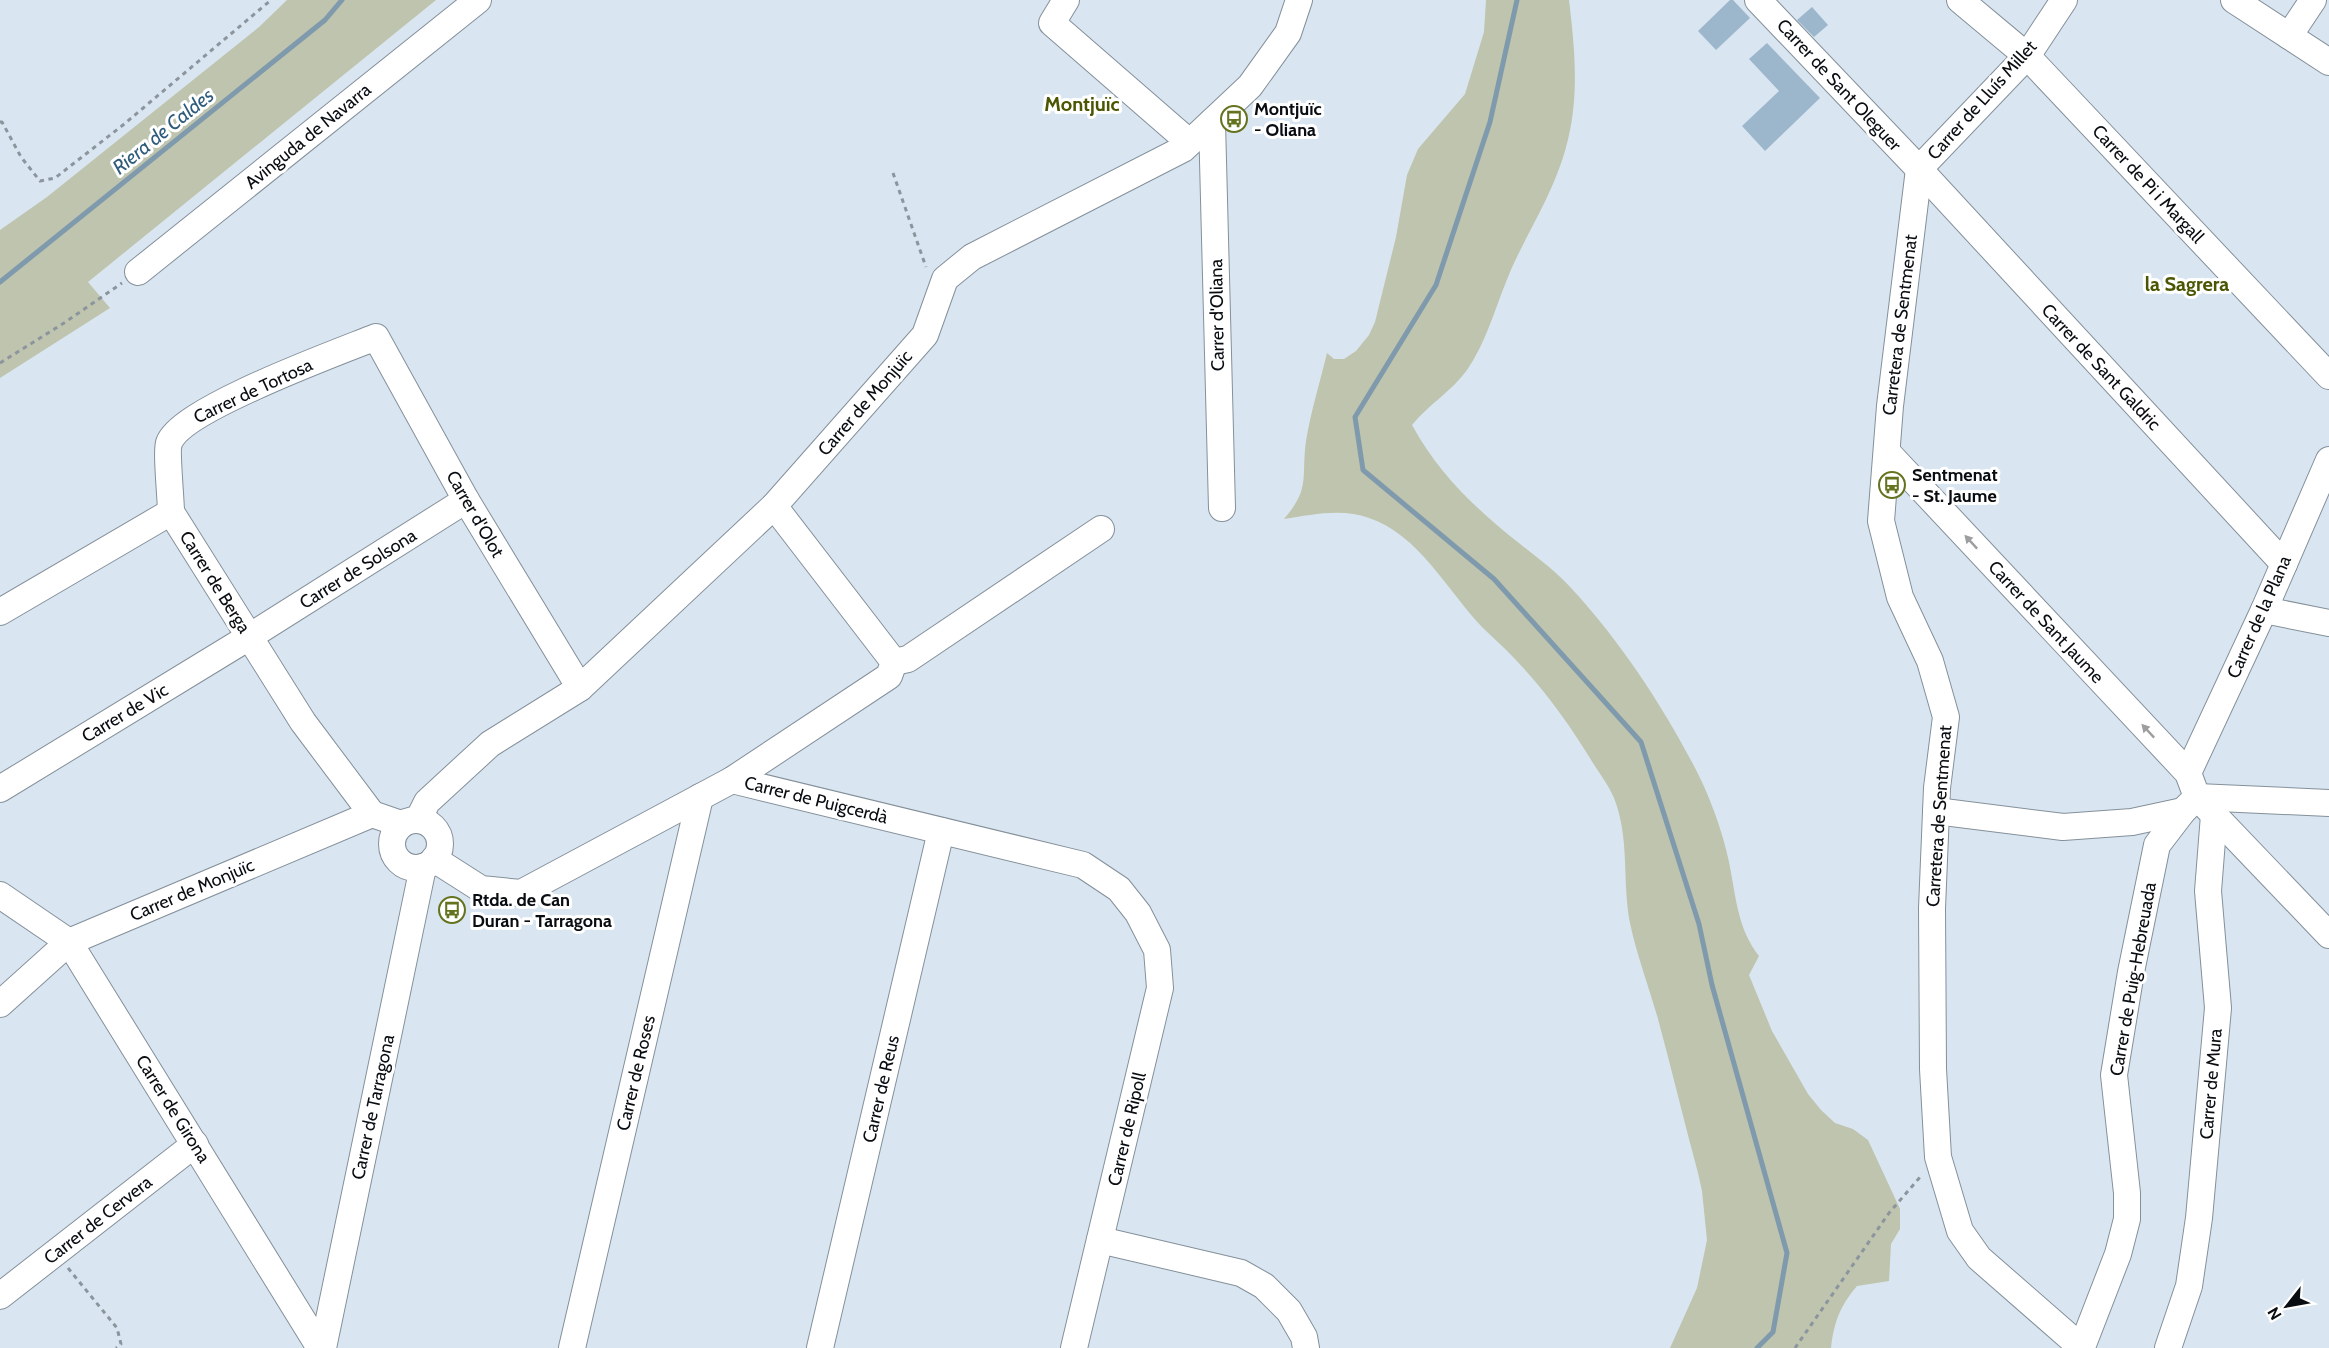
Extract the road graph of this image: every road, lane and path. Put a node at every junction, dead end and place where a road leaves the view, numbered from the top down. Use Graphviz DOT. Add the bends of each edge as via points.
graph roads {
  1 [pos="271,0"];
  2 [pos="478,0"];
  3 [pos="1066,0"];
  4 [pos="1299,0"];
  5 [pos="1960,0"];
  6 [pos="2064,0"];
  7 [pos="2234,0"];
  8 [pos="2313,0"];
  9 [pos="1772,5"];
  10 [pos="2289,36"];
  11 [pos="2027,56"];
  12 [pos="2329,62"];
  13 [pos="0,122"];
  14 [pos="1212,122"];
  15 [pos="1190,142"];
  16 [pos="1919,169"];
  17 [pos="893,173"];
  18 [pos="138,272"];
  19 [pos="945,279"];
  20 [pos="376,337"];
  21 [pos="0,363"];
  22 [pos="2329,376"];
  23 [pos="1887,452"];
  24 [pos="2329,460"];
  25 [pos="466,500"];
  26 [pos="774,506"];
  27 [pos="1222,507"];
  28 [pos="171,512"];
  29 [pos="1101,529"];
  30 [pos="2284,564"];
  31 [pos="2264,610"];
  32 [pos="0,612"];
  33 [pos="2329,623"];
  34 [pos="249,637"];
  35 [pos="894,662"];
  36 [pos="580,688"];
  37 [pos="2188,773"];
  38 [pos="732,780"];
  39 [pos="0,789"];
  40 [pos="700,797"];
  41 [pos="2329,803"];
  42 [pos="2198,808"];
  43 [pos="1936,811"];
  44 [pos="372,814"];
  45 [pos="410,822"];
  46 [pos="941,831"];
  47 [pos="428,863"];
  48 [pos="0,895"];
  49 [pos="1138,913"];
  50 [pos="2329,935"];
  51 [pos="69,942"];
  52 [pos="0,1004"];
  53 [pos="195,1144"];
  54 [pos="1938,1157"];
  55 [pos="1100,1240"];
  56 [pos="55,1253"];
  57 [pos="0,1296"];
  58 [pos="116,1348"];
  59 [pos="322,1348"];
  60 [pos="572,1348"];
  61 [pos="820,1348"];
  62 [pos="1074,1348"];
  63 [pos="1306,1348"];
  64 [pos="1795,1348"];
  65 [pos="2082,1348"];
  66 [pos="2168,1348"];
  1 -- 13 [label="path" via="55,178 40,181"];
  2 -- 18 [label="street, Avinguda de Navarra"];
  3 -- 15 [label="street" via="1052,23"];
  4 -- 14 [label="street" via="1288,33 1250,86"];
  5 -- 11 [label="street, Carrer de Pi i Margall"];
  6 -- 11 [label="street, Carrer de Lluís Millet"];
  7 -- 10 [label="street"];
  8 -- 10 [label="street"];
  9 -- 16 [label="street, Carrer de Sant Oleguer"];
  10 -- 12 [label="street"];
  11 -- 16 [label="street, Carrer de Lluís Millet"];
  11 -- 22 [label="street, Carrer de Pi i Margall"];
  14 -- 15 [label="street"];
  14 -- 27 [label="street, Carrer d'Oliana"];
  15 -- 19 [label="street" via="972,257"];
  16 -- 23 [label="street, Carretera de Sentmenat"];
  16 -- 30 [label="street, Carrer de Sant Galdric"];
  17 -- 19 [label="path" via="928,270"];
  18 -- 21 [label="path"];
  19 -- 26 [label="street, Carrer de Monjuïc" via="925,335"];
  20 -- 25 [label="street, Carrer d'Olot"];
  20 -- 28 [label="street, Carrer de Tortosa" via="251,388 185,423 169,443"];
  37 -- 23 [label="street, Carrer de Sant Jaume, one-way"];
  23 -- 43 [label="street, Carretera de Sentmenat" via="1881,521 1900,597 1930,661 1946,717"];
  24 -- 30 [label="street, Carrer de la Plana"];
  25 -- 34 [label="street, Carrer de Solsona"];
  25 -- 36 [label="street, Carrer d'Olot"];
  26 -- 35 [label="street"];
  26 -- 36 [label="street, Carrer de Monjuïc"];
  28 -- 32 [label="street, Carrer de Berga"];
  28 -- 34 [label="street, Carrer de Berga"];
  29 -- 35 [label="street" via="908,659"];
  30 -- 31 [label="street, Carrer de la Plana"];
  31 -- 33 [label="street"];
  31 -- 37 [label="street, Carrer de la Plana"];
  34 -- 39 [label="street, Carrer de Vic"];
  34 -- 44 [label="street, Carrer de Berga" via="303,722"];
  35 -- 38 [label="street" via="889,676"];
  36 -- 45 [label="street, Carrer de Monjuïc" via="490,744"];
  37 -- 42 [label="street, Carrer de Sant Jaume"];
  38 -- 40 [label="street, Carrer de Puigcerdà"];
  38 -- 46 [label="street, Carrer de Puigcerdà"];
  40 -- 47 [label="street, Carrer de Puigcerdà" via="521,893 481,889"];
  40 -- 60 [label="street, Carrer de Roses"];
  41 -- 42 [label="street"];
  42 -- 43 [label="street" via="2132,822 2063,827"];
  42 -- 50 [label="street"];
  42 -- 65 [label="street, Carrer de Puig-Hebreuada" via="2157,845 2114,1075 2127,1220"];
  42 -- 66 [label="street, Carrer de Mura" via="2218,1008 2189,1286"];
  43 -- 54 [label="street, Carretera de Sentmenat" via="1932,908"];
  44 -- 45 [label="street"];
  44 -- 51 [label="street, Carrer de Monjuïc"];
  45 -- 47 [label="street" via="432,826 437,833 440,843"];
  45 -- 47 [label="street" via="395,830 392,842 396,858 410,867"];
  46 -- 49 [label="street, Carrer de Puigcerdà" via="1083,865 1119,889"];
  46 -- 61 [label="street, Carrer de Reus"];
  47 -- 59 [label="street, Carrer de Tarragona"];
  48 -- 51 [label="street, Carrer de Girona"];
  49 -- 55 [label="street, Carrer de Ripoll" via="1156,950 1160,988"];
  51 -- 52 [label="street, Carrer de Monjuïc"];
  51 -- 53 [label="street, Carrer de Girona"];
  53 -- 56 [label="street, Carrer de Cervera"];
  53 -- 59 [label="street, Carrer de Girona"];
  54 -- 64 [label="path" via="1889,1213"];
  54 -- 65 [label="street, Carretera de Sentmenat" via="1960,1231 1979,1258"];
  55 -- 62 [label="street, Carrer de Ripoll"];
  55 -- 63 [label="street" via="1241,1272 1264,1286 1289,1311"];
  56 -- 57 [label="street, Carrer de Cervera"];
  56 -- 58 [label="path" via="117,1328 121,1344"];
}
